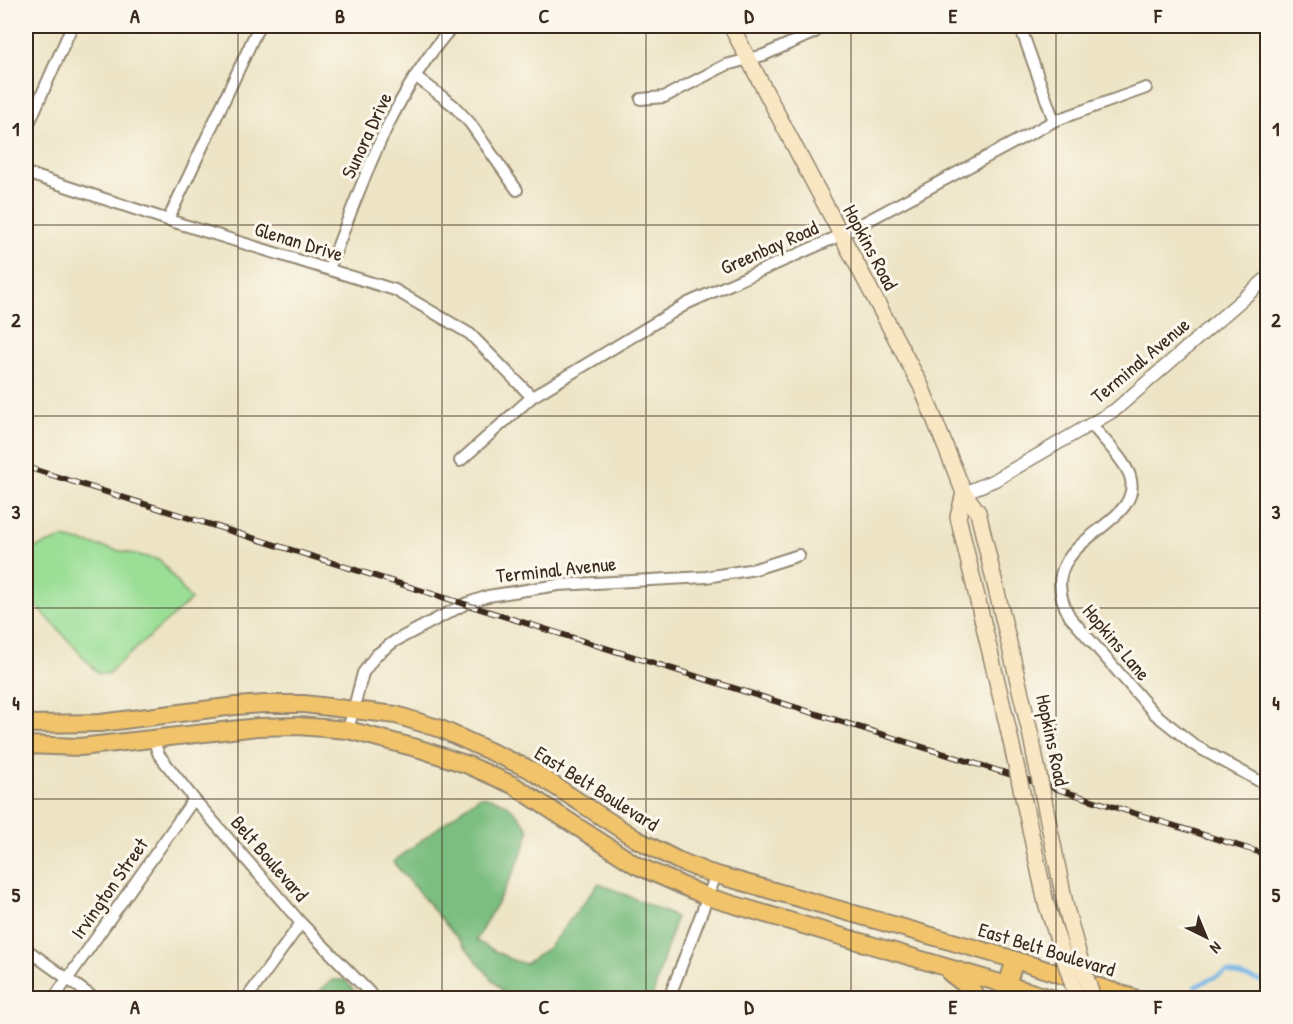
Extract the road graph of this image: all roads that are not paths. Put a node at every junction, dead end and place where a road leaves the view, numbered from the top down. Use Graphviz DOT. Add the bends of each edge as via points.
graph roads {
  1 [pos="259,26"];
  2 [pos="453,26"];
  3 [pos="731,26"];
  4 [pos="1020,26"];
  5 [pos="67,27"];
  6 [pos="815,32"];
  7 [pos="749,59"];
  8 [pos="415,76"];
  9 [pos="1146,88"];
  10 [pos="641,99"];
  11 [pos="1054,121"];
  12 [pos="26,130"];
  13 [pos="26,173"];
  14 [pos="517,190"];
  15 [pos="168,220"];
  16 [pos="841,235"];
  17 [pos="329,269"];
  18 [pos="1268,277"];
  19 [pos="532,397"];
  20 [pos="1091,424"];
  21 [pos="460,461"];
  22 [pos="964,493"];
  23 [pos="799,555"];
  24 [pos="354,709"];
  25 [pos="26,724"];
  26 [pos="348,730"];
  27 [pos="153,739"];
  28 [pos="26,745"];
  29 [pos="1268,786"];
  30 [pos="194,799"];
  31 [pos="716,876"];
  32 [pos="708,897"];
  33 [pos="301,923"];
  34 [pos="26,949"];
  35 [pos="1016,960"];
  36 [pos="943,967"];
  37 [pos="67,979"];
  38 [pos="370,993"];
  39 [pos="1011,993"];
  40 [pos="54,999"];
  41 [pos="94,999"];
  42 [pos="247,999"];
  43 [pos="669,999"];
  44 [pos="977,999"];
  45 [pos="1051,999"];
  46 [pos="1077,999"];
  47 [pos="1093,999"];
  48 [pos="1134,999"];
  1 -- 15 [label="street"];
  2 -- 8 [label="street, Sunora Drive"];
  3 -- 7 [label="main road, Hopkins Road"];
  4 -- 11 [label="street"];
  5 -- 12 [label="street"];
  6 -- 7 [label="street"];
  7 -- 10 [label="street" via="726,65 664,97"];
  7 -- 16 [label="main road, Hopkins Road"];
  8 -- 14 [label="street" via="470,123"];
  8 -- 17 [label="street, Sunora Drive" via="360,188"];
  9 -- 11 [label="street, Greenbay Road"];
  11 -- 16 [label="street, Greenbay Road"];
  13 -- 15 [label="street, Glenan Drive"];
  15 -- 17 [label="street, Glenan Drive"];
  16 -- 19 [label="street, Greenbay Road" via="688,303"];
  16 -- 22 [label="main road, Hopkins Road" via="921,386"];
  17 -- 19 [label="street, Glenan Drive" via="395,290 470,334"];
  18 -- 20 [label="street, Terminal Avenue" via="1114,410"];
  19 -- 21 [label="street, Greenbay Road"];
  20 -- 22 [label="street, Terminal Avenue" via="995,480"];
  20 -- 29 [label="street, Hopkins Lane" via="1130,475 1130,498 1066,561 1060,573 1064,606 1154,713 1194,744"];
  22 -- 46 [label="main road, bridge" via="958,517 1046,903"];
  22 -- 47 [label="main road, Hopkins Road, bridge" via="978,512 1030,732 1066,908"];
  23 -- 24 [label="street, Terminal Avenue" via="755,569 706,577 558,585 482,598 395,641 376,655 363,673"];
  24 -- 25 [label="main road, East Belt Boulevard" via="264,704 100,723"];
  24 -- 26 [label="street, Terminal Avenue"];
  24 -- 31 [label="main road, East Belt Boulevard" via="396,715 477,744 529,769 636,839"];
  26 -- 27 [label="main road" via="258,727"];
  26 -- 32 [label="main road" via="420,749 513,785 636,865"];
  27 -- 28 [label="main road" via="80,747"];
  27 -- 30 [label="street, Belt Boulevard" via="159,755"];
  30 -- 33 [label="street, Belt Boulevard"];
  30 -- 37 [label="street, Irvington Street"];
  31 -- 32 [label="street"];
  31 -- 35 [label="main road, East Belt Boulevard"];
  32 -- 36 [label="main road"];
  32 -- 43 [label="street"];
  33 -- 38 [label="street, Belt Boulevard"];
  33 -- 42 [label="street"];
  34 -- 37 [label="street"];
  35 -- 39 [label="main road"];
  35 -- 48 [label="main road, East Belt Boulevard"];
  36 -- 39 [label="main road"];
  36 -- 44 [label="main road" via="972,990"];
  37 -- 40 [label="street, Irvington Street"];
  37 -- 41 [label="street"];
  39 -- 45 [label="main road"];
}
